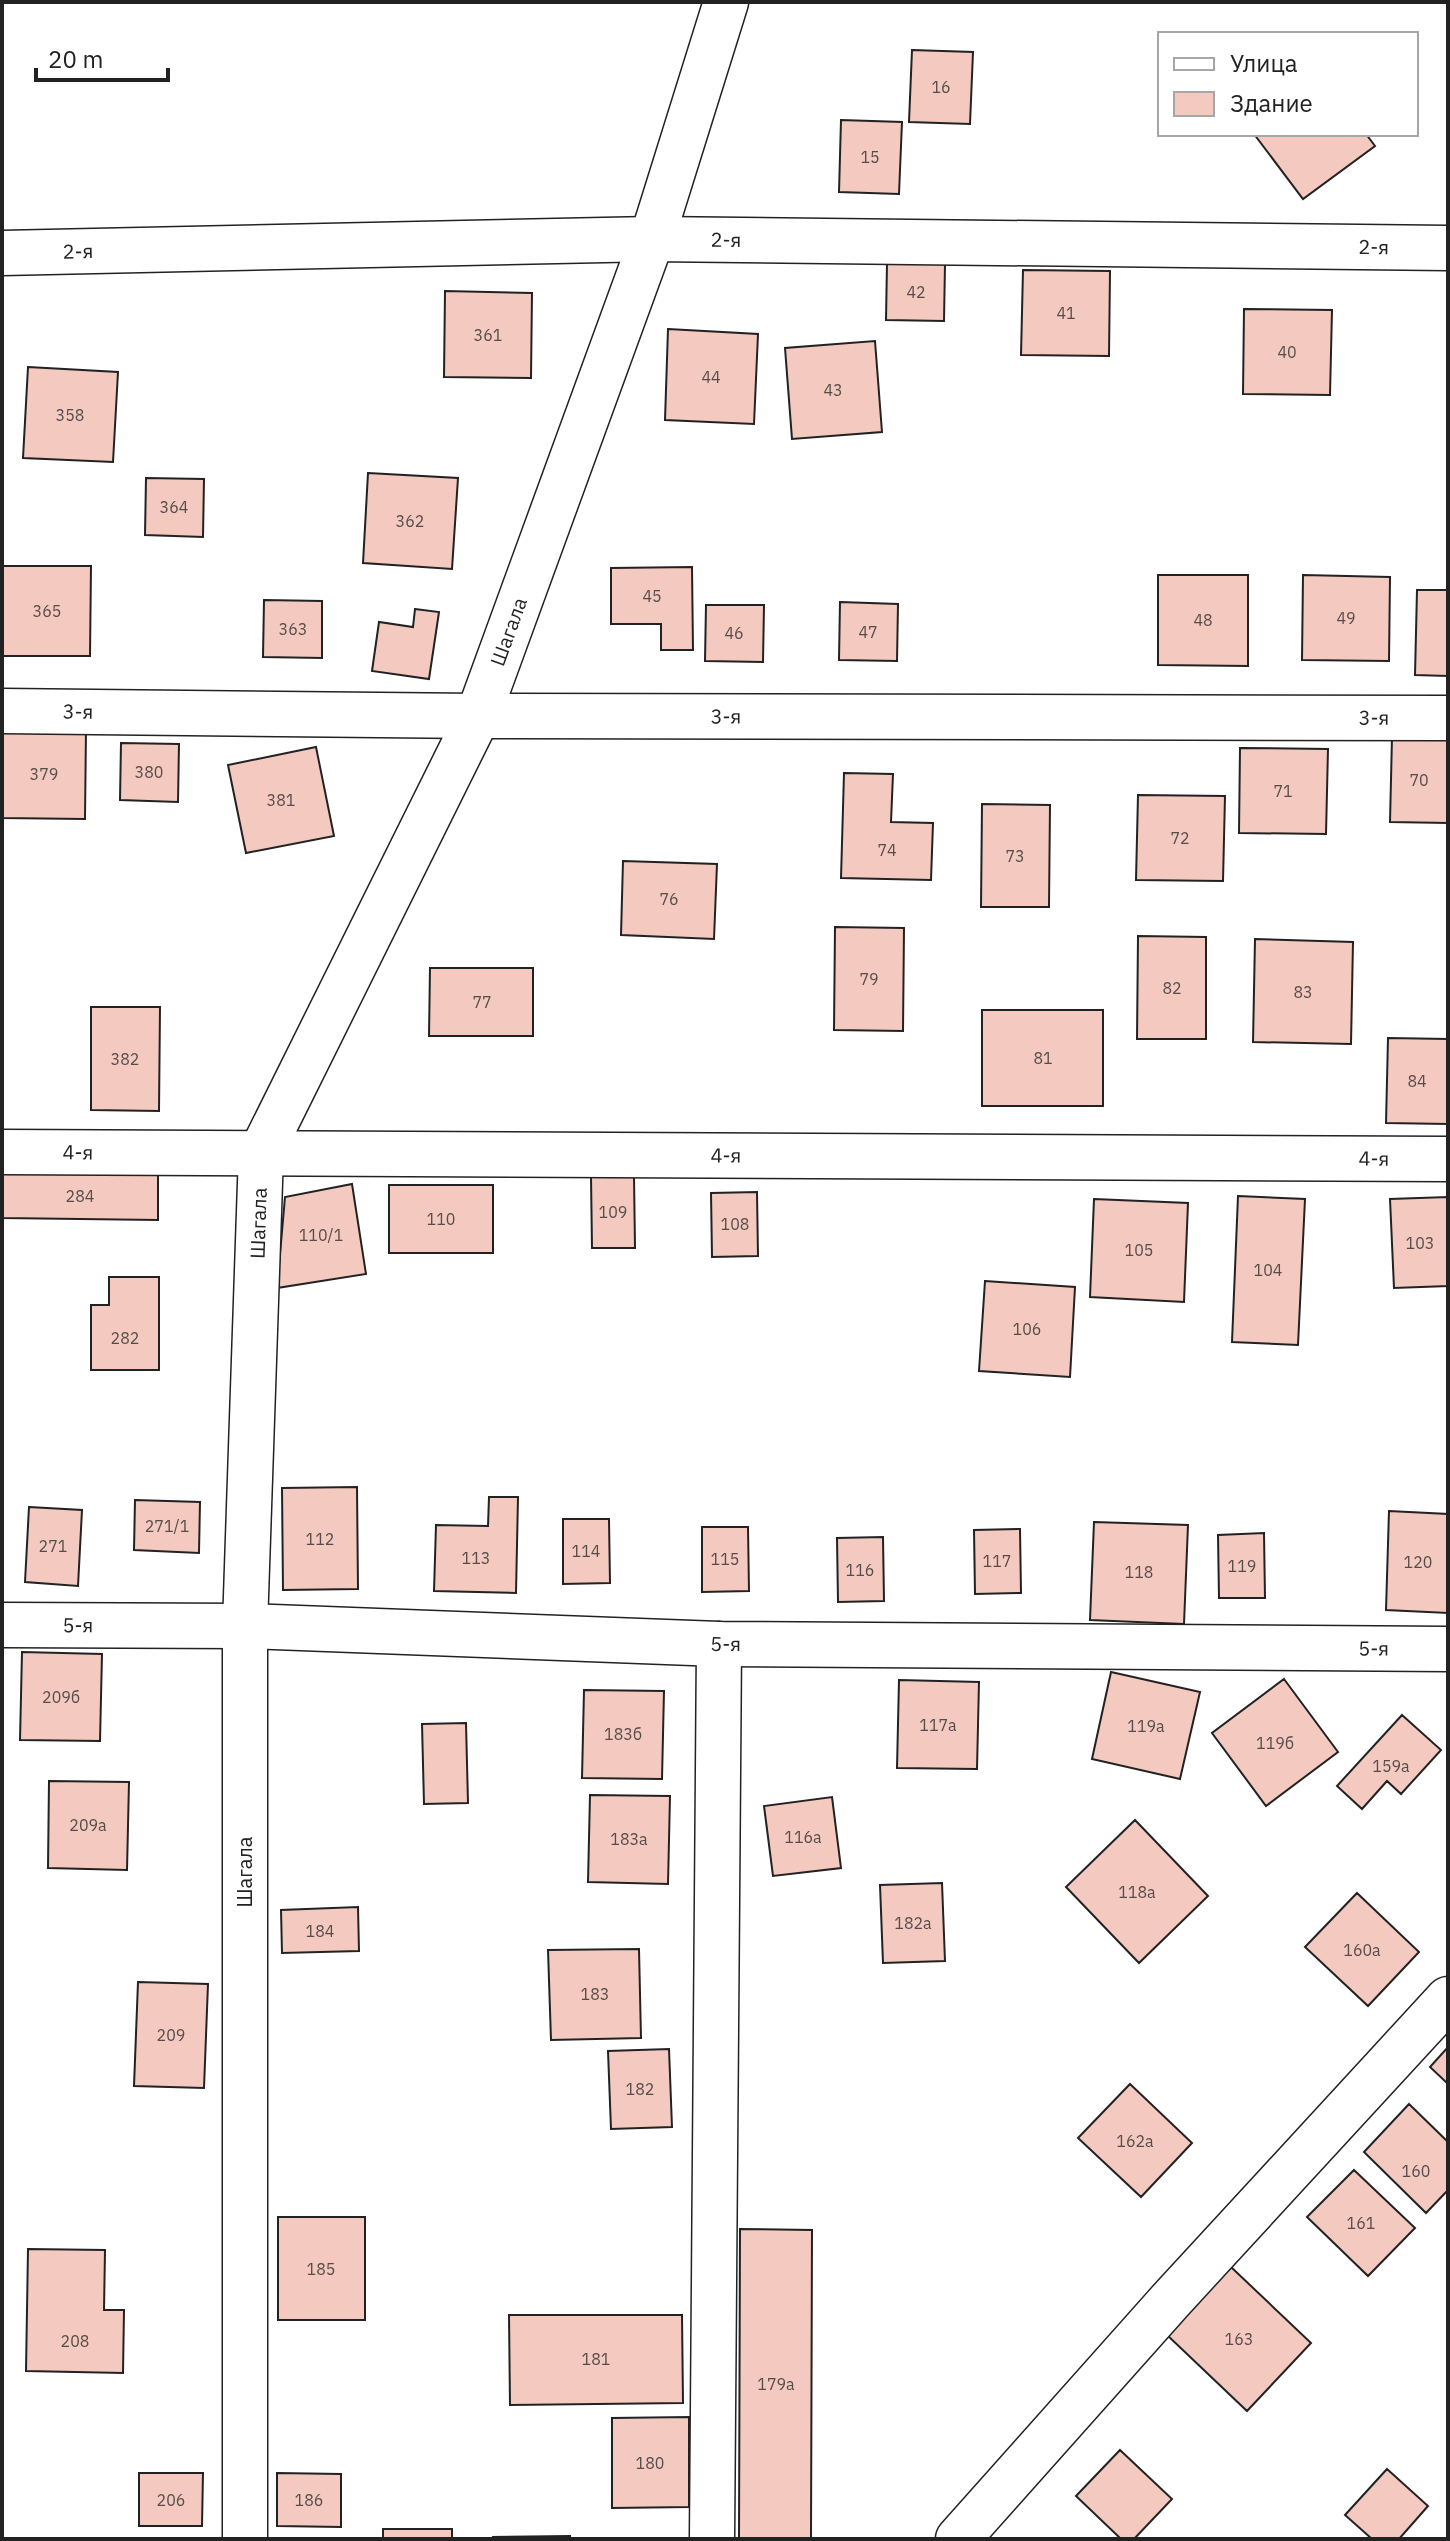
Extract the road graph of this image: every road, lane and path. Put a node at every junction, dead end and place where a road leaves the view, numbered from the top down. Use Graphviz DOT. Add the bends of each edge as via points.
graph roads {
  1 [pos="726,2"];
  2 [pos="652,239"];
  3 [pos="1448,248"];
  4 [pos="2,253"];
  5 [pos="2,711"];
  6 [pos="478,716"];
  7 [pos="1448,718"];
  8 [pos="2,1152"];
  9 [pos="261,1153"];
  10 [pos="1448,1159"];
  11 [pos="2,1625"];
  12 [pos="245,1626"];
  13 [pos="719,1644"];
  14 [pos="1448,1649"];
  15 [pos="1448,1999"];
  16 [pos="245,2539"];
  17 [pos="712,2539"];
  18 [pos="958,2539"];
  1 -- 2 [label="street, Шагала"];
  2 -- 3 [label="street, 2-я"];
  2 -- 4 [label="street, 2-я"];
  2 -- 6 [label="street, Шагала"];
  5 -- 6 [label="street, 3-я"];
  6 -- 7 [label="street, 3-я"];
  6 -- 9 [label="street, Шагала"];
  8 -- 9 [label="street, 4-я"];
  9 -- 10 [label="street, 4-я"];
  9 -- 12 [label="street, Шагала"];
  11 -- 12 [label="street, 5-я"];
  12 -- 13 [label="street, 5-я"];
  12 -- 16 [label="street, Шагала"];
  13 -- 14 [label="street, 5-я"];
  13 -- 17 [label="street"];
  15 -- 18 [label="street"];
}
